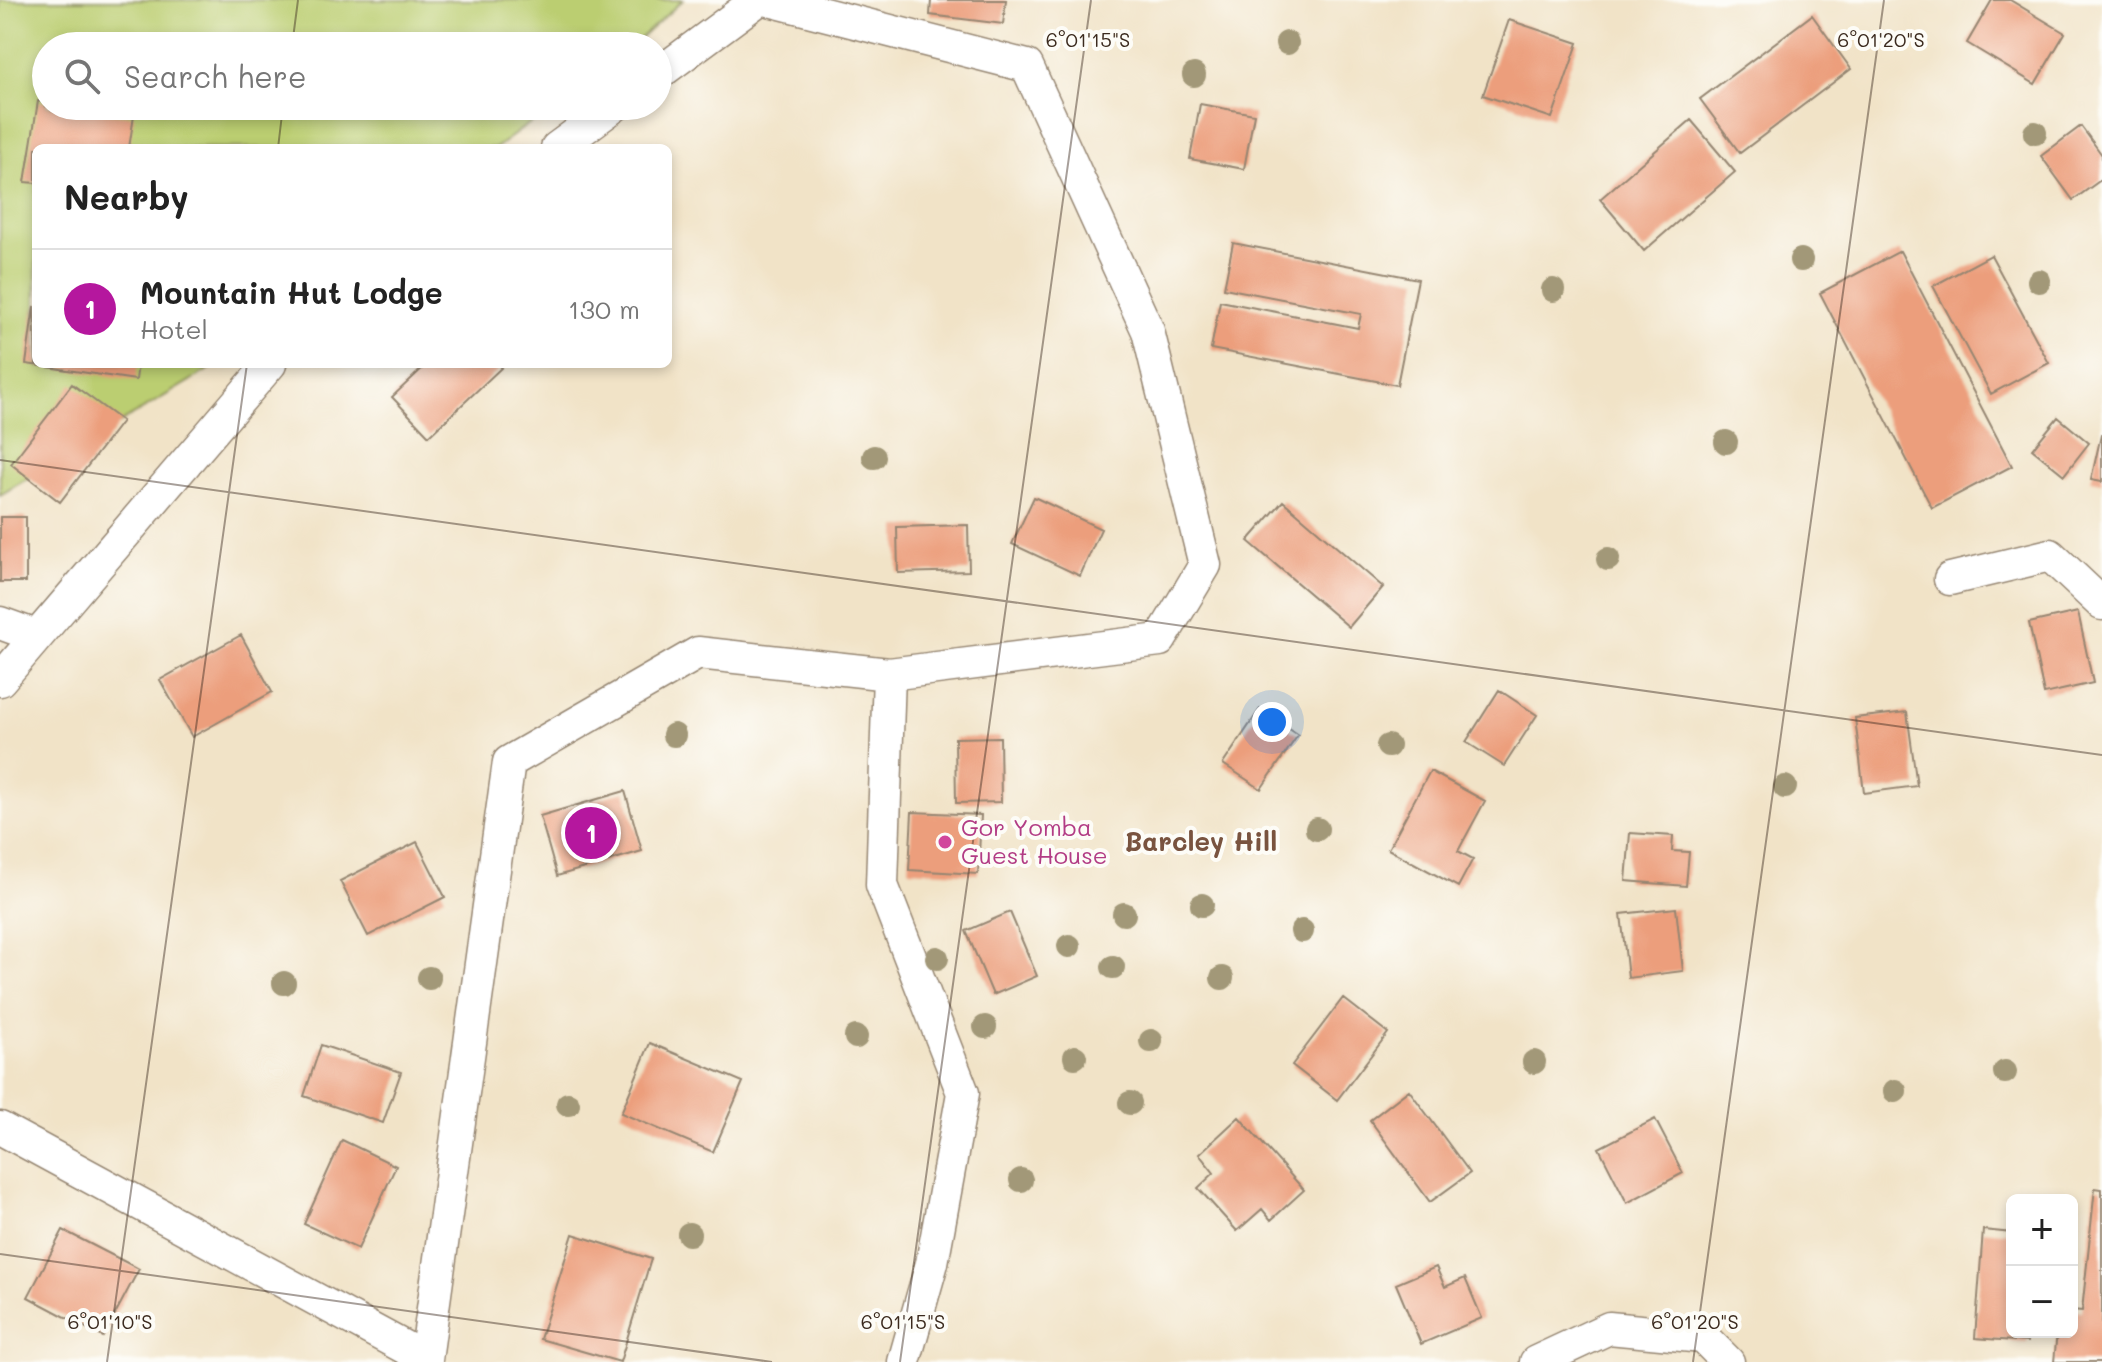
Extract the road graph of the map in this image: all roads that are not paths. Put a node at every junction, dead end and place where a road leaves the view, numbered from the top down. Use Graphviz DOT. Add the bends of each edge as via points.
graph roads {
  1 [pos="758,0"];
  2 [pos="769,0"];
  3 [pos="672,64"];
  4 [pos="595,120"];
  5 [pos="562,144"];
  6 [pos="267,368"];
  7 [pos="1950,579"];
  8 [pos="2102,604"];
  9 [pos="0,623"];
  10 [pos="36,636"];
  11 [pos="889,674"];
  12 [pos="0,680"];
  13 [pos="0,1128"];
  14 [pos="427,1360"];
  15 [pos="904,1362"];
  16 [pos="1536,1362"];
  17 [pos="1728,1362"];
  1 -- 3 [label="street"];
  2 -- 11 [label="street" via="1027,66 1148,331 1205,565 1160,640"];
  4 -- 5 [label="street"];
  6 -- 10 [label="street"];
  7 -- 8 [label="street" via="2050,555"];
  9 -- 10 [label="street"];
  10 -- 12 [label="street"];
  11 -- 14 [label="street" via="698,653 509,762"];
  11 -- 15 [label="street" via="882,885 963,1093 932,1263"];
  13 -- 14 [label="street"];
  16 -- 17 [label="street" via="1609,1328 1703,1337"];
}
